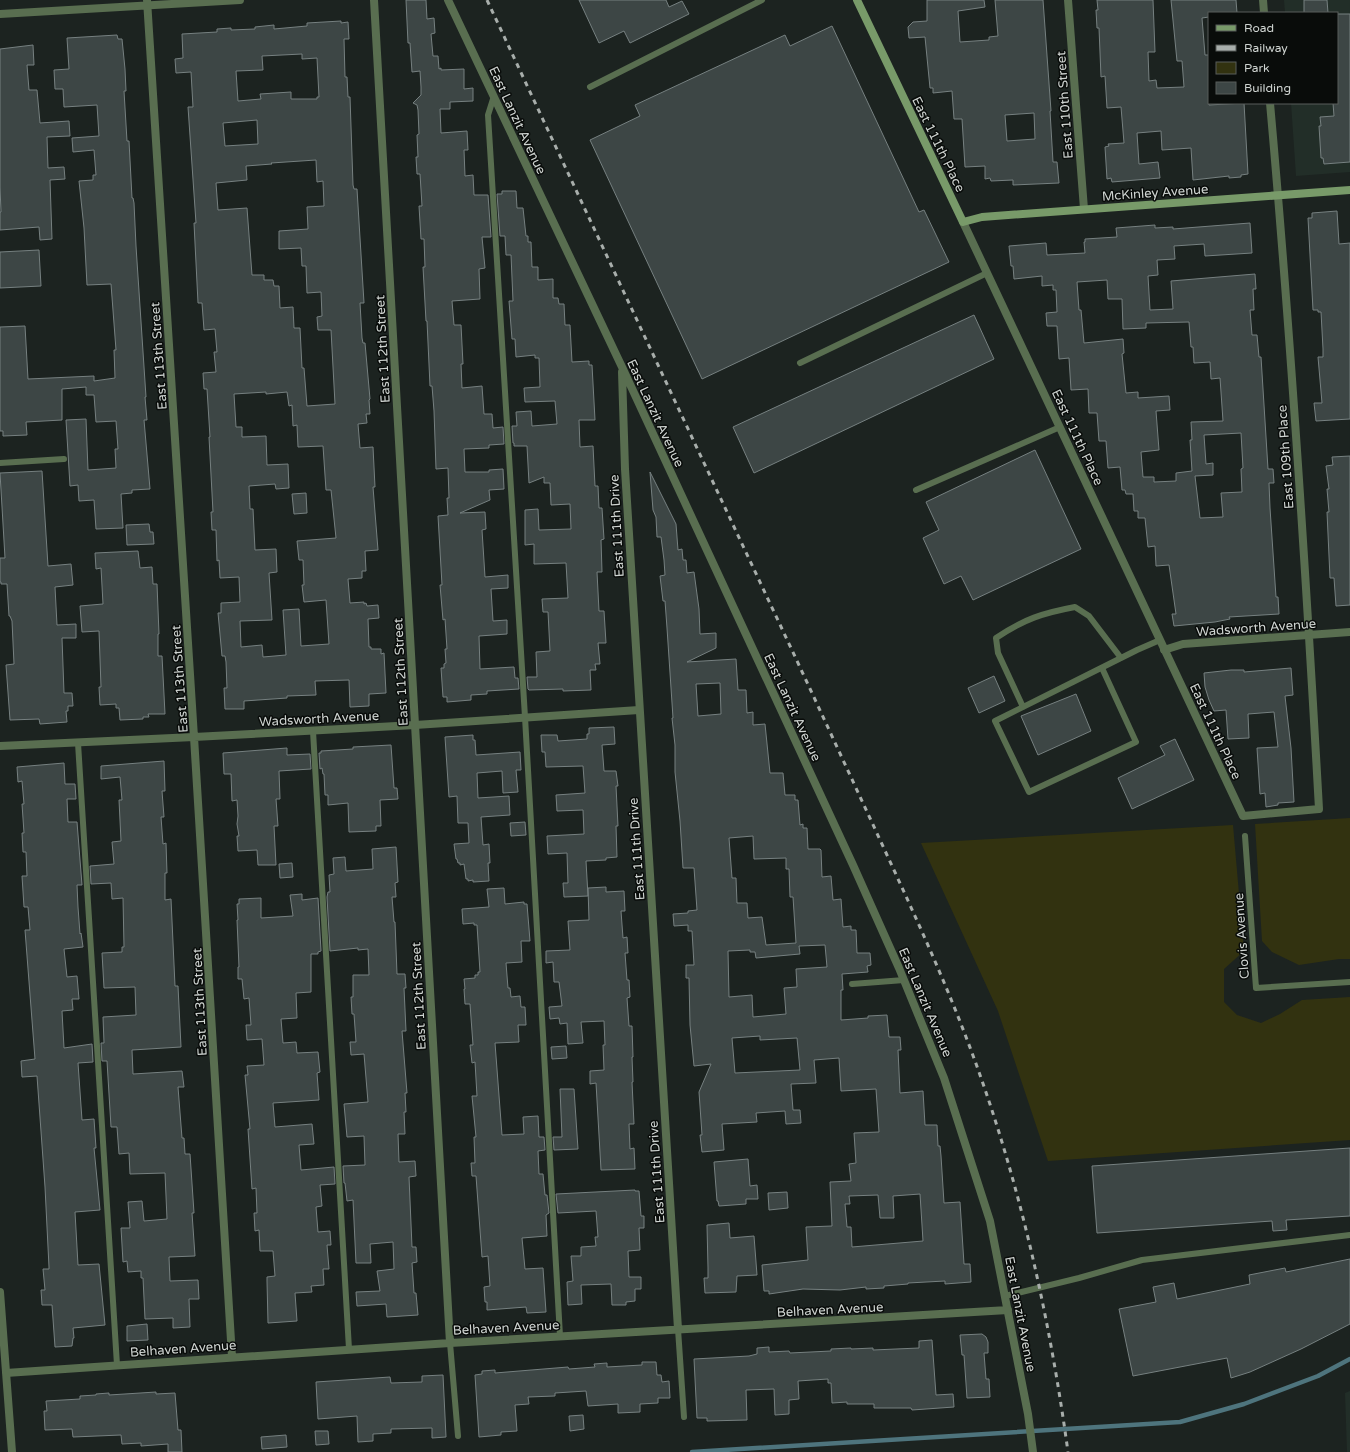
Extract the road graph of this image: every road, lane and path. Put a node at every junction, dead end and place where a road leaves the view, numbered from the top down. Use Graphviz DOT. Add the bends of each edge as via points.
graph roads {
  1 [pos="240,0"];
  2 [pos="374,0"];
  3 [pos="448,0"];
  4 [pos="762,0"];
  5 [pos="857,0"];
  6 [pos="1068,0"];
  7 [pos="1263,0"];
  8 [pos="148,3"];
  9 [pos="1264,12"];
  10 [pos="0,14"];
  11 [pos="590,87"];
  12 [pos="494,96"];
  13 [pos="1270,104"];
  14 [pos="1350,190"];
  15 [pos="1278,195"];
  16 [pos="1084,209"];
  17 [pos="963,222"];
  18 [pos="987,274"];
  19 [pos="800,363"];
  20 [pos="622,367"];
  21 [pos="1060,427"];
  22 [pos="64,459"];
  23 [pos="0,463"];
  24 [pos="916,490"];
  25 [pos="1350,632"];
  26 [pos="1309,635"];
  27 [pos="1160,640"];
  28 [pos="1164,650"];
  29 [pos="1121,658"];
  30 [pos="1102,668"];
  31 [pos="1023,707"];
  32 [pos="639,710"];
  33 [pos="525,717"];
  34 [pos="415,725"];
  35 [pos="313,731"];
  36 [pos="194,737"];
  37 [pos="78,743"];
  38 [pos="0,746"];
  39 [pos="1319,809"];
  40 [pos="1245,836"];
  41 [pos="904,980"];
  42 [pos="1350,982"];
  43 [pos="852,984"];
  44 [pos="1350,1235"];
  45 [pos="0,1292"];
  46 [pos="1005,1296"];
  47 [pos="1008,1310"];
  48 [pos="678,1330"];
  49 [pos="560,1336"];
  50 [pos="450,1343"];
  51 [pos="349,1349"];
  52 [pos="232,1357"];
  53 [pos="117,1365"];
  54 [pos="6,1373"];
  55 [pos="684,1417"];
  56 [pos="458,1436"];
  57 [pos="1033,1451"];
  58 [pos="12,1452"];
  1 -- 8 [label="street"];
  2 -- 34 [label="street, East 112th Street"];
  3 -- 12 [label="street, East Lanzit Avenue"];
  4 -- 11 [label="lane"];
  5 -- 17 [label="street, East 111th Place"];
  6 -- 16 [label="street, East 110th Street"];
  7 -- 9 [label="street"];
  8 -- 10 [label="street"];
  8 -- 36 [label="street, East 113th Street"];
  12 -- 20 [label="street, East Lanzit Avenue"];
  12 -- 33 [label="lane" via="488,115"];
  13 -- 15 [label="street, East 109th Place"];
  14 -- 15 [label="street, McKinley Avenue"];
  15 -- 16 [label="street, McKinley Avenue"];
  15 -- 26 [label="street, East 109th Place"];
  16 -- 17 [label="street, McKinley Avenue" via="982,217"];
  17 -- 18 [label="street, East 111th Place"];
  18 -- 19 [label="lane"];
  18 -- 21 [label="street, East 111th Place"];
  20 -- 32 [label="street, East 111th Drive" via="625,469"];
  20 -- 41 [label="street, East Lanzit Avenue"];
  21 -- 24 [label="lane"];
  21 -- 27 [label="street, East 111th Place"];
  22 -- 23 [label="lane"];
  25 -- 26 [label="street, Wadsworth Avenue"];
  26 -- 28 [label="street, Wadsworth Avenue" via="1183,644"];
  26 -- 39 [label="street, East 109th Place"];
  27 -- 28 [label="street, East 111th Place"];
  27 -- 29 [label="lane"];
  28 -- 39 [label="street, East 111th Place" via="1243,816"];
  29 -- 30 [label="lane"];
  29 -- 31 [label="lane" via="1089,616 1075,607 1048,612 1015,625 996,638 998,653"];
  30 -- 31 [label="lane"];
  30 -- 31 [label="lane" via="1136,742 1029,792 995,721"];
  32 -- 33 [label="street, Wadsworth Avenue"];
  32 -- 48 [label="street, East 111th Drive"];
  33 -- 34 [label="street, Wadsworth Avenue"];
  33 -- 49 [label="lane"];
  34 -- 35 [label="street, Wadsworth Avenue"];
  34 -- 50 [label="street, East 112th Street"];
  35 -- 36 [label="street, Wadsworth Avenue"];
  35 -- 51 [label="lane"];
  36 -- 37 [label="street, Wadsworth Avenue"];
  36 -- 52 [label="street, East 113th Street"];
  37 -- 38 [label="street, Wadsworth Avenue"];
  37 -- 53 [label="lane"];
  40 -- 42 [label="lane, Clovis Avenue" via="1256,988"];
  41 -- 43 [label="lane"];
  41 -- 46 [label="street, East Lanzit Avenue" via="944,1078 990,1221"];
  44 -- 46 [label="lane" via="1142,1260"];
  45 -- 54 [label="street"];
  46 -- 47 [label="street, East Lanzit Avenue"];
  47 -- 48 [label="street, Belhaven Avenue"];
  47 -- 57 [label="street, East Lanzit Avenue"];
  48 -- 49 [label="street, Belhaven Avenue"];
  48 -- 55 [label="lane"];
  49 -- 50 [label="street, Belhaven Avenue"];
  50 -- 51 [label="street, Belhaven Avenue"];
  50 -- 56 [label="lane"];
  51 -- 52 [label="street, Belhaven Avenue"];
  52 -- 53 [label="street, Belhaven Avenue"];
  53 -- 54 [label="street, Belhaven Avenue"];
  54 -- 58 [label="street"];
}
